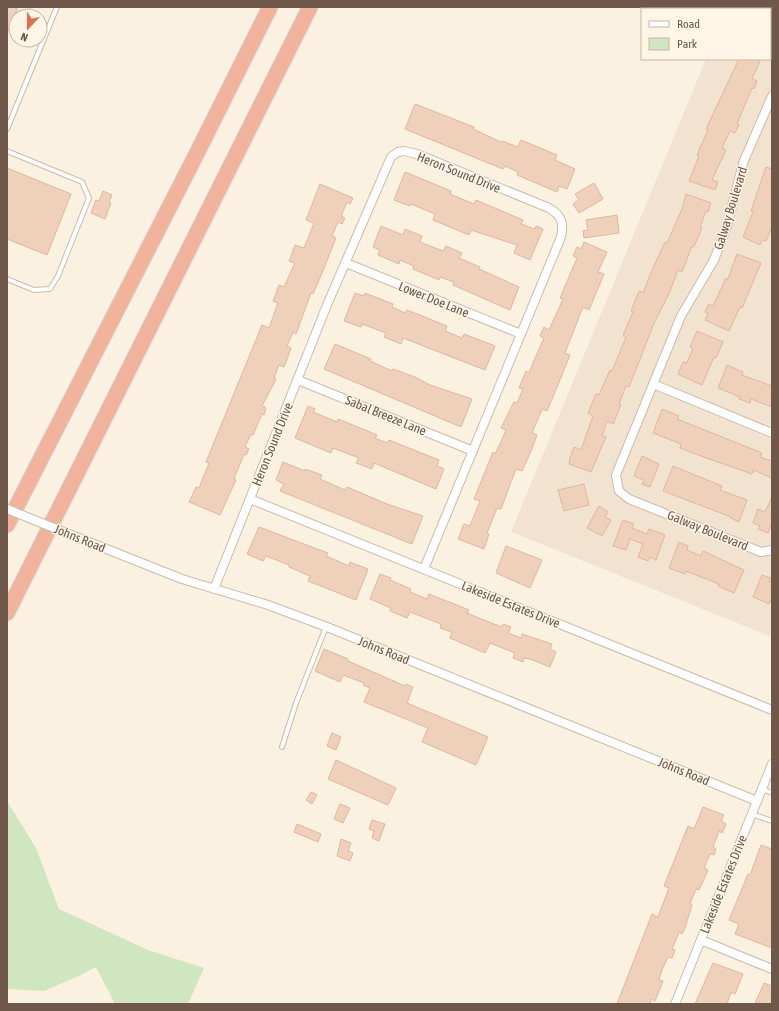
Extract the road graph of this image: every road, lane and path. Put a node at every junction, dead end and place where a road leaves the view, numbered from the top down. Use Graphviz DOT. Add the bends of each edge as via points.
graph roads {
  1 [pos="57,7"];
  2 [pos="270,7"];
  3 [pos="310,7"];
  4 [pos="771,101"];
  5 [pos="7,129"];
  6 [pos="7,151"];
  7 [pos="346,263"];
  8 [pos="7,279"];
  9 [pos="521,334"];
  10 [pos="298,380"];
  11 [pos="653,384"];
  12 [pos="772,433"];
  13 [pos="473,451"];
  14 [pos="250,499"];
  15 [pos="7,509"];
  16 [pos="7,525"];
  17 [pos="772,550"];
  18 [pos="424,569"];
  19 [pos="214,589"];
  20 [pos="7,613"];
  21 [pos="327,627"];
  22 [pos="772,710"];
  23 [pos="282,748"];
  24 [pos="772,764"];
  25 [pos="762,789"];
  26 [pos="772,793"];
  27 [pos="757,801"];
  28 [pos="752,814"];
  29 [pos="772,821"];
  30 [pos="701,940"];
  31 [pos="772,969"];
  32 [pos="675,1004"];
  1 -- 5 [label="lane"];
  2 -- 16 [label="highway"];
  3 -- 20 [label="highway"];
  4 -- 11 [label="street, Galway Boulevard" via="743,164 727,226 714,260 681,316"];
  6 -- 8 [label="lane" via="82,182 89,198 58,276 50,289 34,290"];
  7 -- 9 [label="street, Lower Doe Lane"];
  7 -- 9 [label="street, Heron Sound Drive" via="392,157 404,151 417,154 550,208 561,219 561,237"];
  7 -- 10 [label="street, Heron Sound Drive"];
  9 -- 13 [label="street, Heron Sound Drive"];
  10 -- 13 [label="street, Sabal Breeze Lane"];
  10 -- 14 [label="street, Heron Sound Drive"];
  11 -- 12 [label="street"];
  11 -- 17 [label="street, Galway Boulevard" via="616,476 619,491 629,498 761,552"];
  13 -- 18 [label="street, Heron Sound Drive"];
  14 -- 18 [label="street, Lakeside Estates Drive"];
  14 -- 19 [label="street, Heron Sound Drive"];
  15 -- 19 [label="street, Johns Road, bridge" via="182,579"];
  18 -- 22 [label="street, Lakeside Estates Drive"];
  19 -- 21 [label="street, Johns Road" via="268,605"];
  21 -- 23 [label="lane" via="296,703"];
  21 -- 27 [label="street, Johns Road"];
  24 -- 25 [label="street, Lakeside Estates Drive"];
  25 -- 26 [label="lane"];
  25 -- 27 [label="street, Lakeside Estates Drive"];
  27 -- 28 [label="street, Lakeside Estates Drive"];
  28 -- 29 [label="lane"];
  28 -- 30 [label="street, Lakeside Estates Drive"];
  30 -- 31 [label="street"];
  30 -- 32 [label="street, Lakeside Estates Drive"];
}
